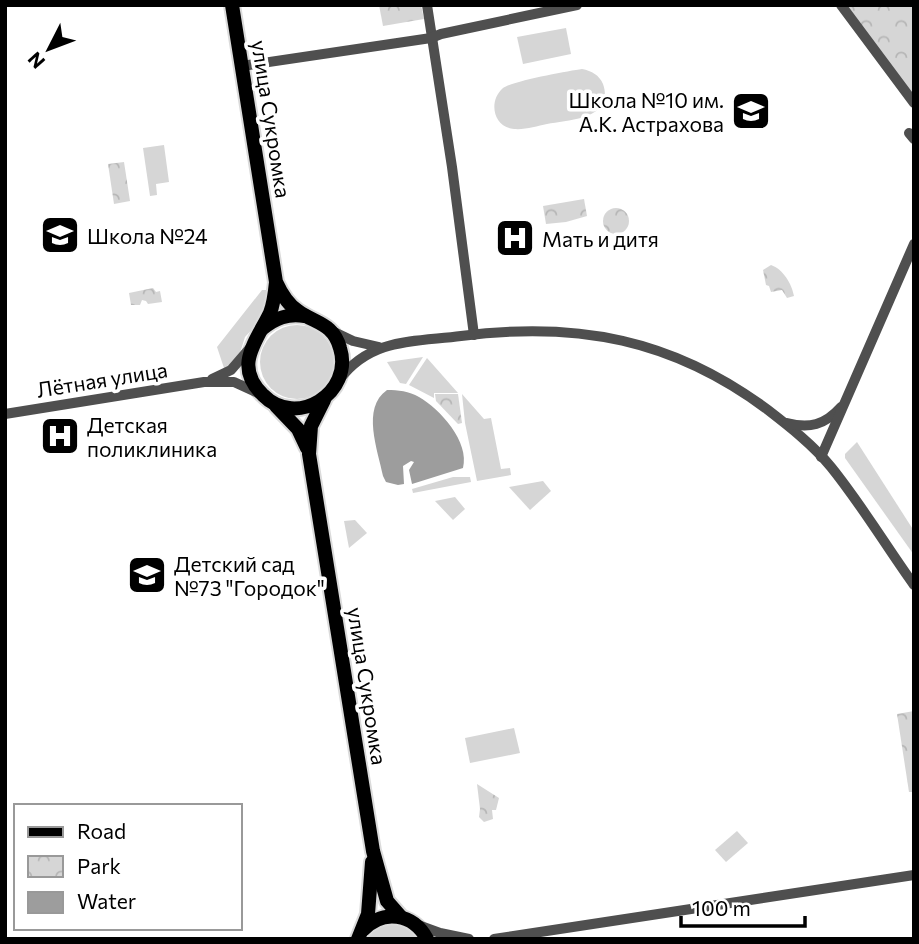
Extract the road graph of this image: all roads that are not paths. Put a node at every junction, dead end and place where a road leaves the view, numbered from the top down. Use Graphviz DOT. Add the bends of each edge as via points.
graph roads {
  1 [pos="232,5"];
  2 [pos="427,5"];
  3 [pos="577,5"];
  4 [pos="841,5"];
  5 [pos="431,38"];
  6 [pos="242,66"];
  7 [pos="914,103"];
  8 [pos="914,244"];
  9 [pos="276,282"];
  10 [pos="310,317"];
  11 [pos="330,329"];
  12 [pos="474,334"];
  13 [pos="254,340"];
  14 [pos="379,347"];
  15 [pos="339,381"];
  16 [pos="204,382"];
  17 [pos="268,399"];
  18 [pos="324,399"];
  19 [pos="846,399"];
  20 [pos="5,414"];
  21 [pos="784,422"];
  22 [pos="309,454"];
  23 [pos="821,457"];
  24 [pos="914,585"];
  25 [pos="373,851"];
  26 [pos="914,875"];
  27 [pos="408,920"];
  28 [pos="359,937"];
  29 [pos="427,939"];
  30 [pos="469,939"];
  31 [pos="495,939"];
  1 -- 6 [label="main road, улица Сукромка"];
  2 -- 5 [label="street"];
  3 -- 5 [label="street"];
  4 -- 7 [label="street"];
  5 -- 6 [label="street"];
  5 -- 12 [label="street"];
  6 -- 9 [label="main road, улица Сукромка"];
  8 -- 19 [label="street"];
  9 -- 10 [label="main road" via="291,306"];
  9 -- 13 [label="main road" via="270,313"];
  10 -- 11 [label="main road"];
  10 -- 13 [label="main road" via="278,318"];
  11 -- 14 [label="street"];
  11 -- 15 [label="main road" via="343,360"];
  12 -- 14 [label="street"];
  12 -- 21 [label="street" via="577,332 650,347 730,383"];
  13 -- 16 [label="street" via="231,370"];
  13 -- 17 [label="main road" via="250,374"];
  14 -- 15 [label="street" via="354,362"];
  15 -- 18 [label="main road"];
  16 -- 17 [label="street" via="234,382"];
  16 -- 20 [label="street, Лётная улица"];
  17 -- 18 [label="main road" via="292,409"];
  17 -- 22 [label="main road, улица Сукромка" via="298,429"];
  18 -- 22 [label="main road, улица Сукромка" via="311,426"];
  19 -- 21 [label="street" via="832,416 816,425"];
  19 -- 23 [label="street"];
  21 -- 23 [label="street"];
  22 -- 25 [label="main road, улица Сукромка"];
  23 -- 24 [label="street"];
  25 -- 27 [label="main road, улица Сукромка" via="387,901"];
  25 -- 28 [label="main road" via="368,914"];
  26 -- 31 [label="street"];
  27 -- 28 [label="main road" via="380,918"];
  27 -- 29 [label="main road, улица Сукромка"];
  27 -- 30 [label="street"];
}
